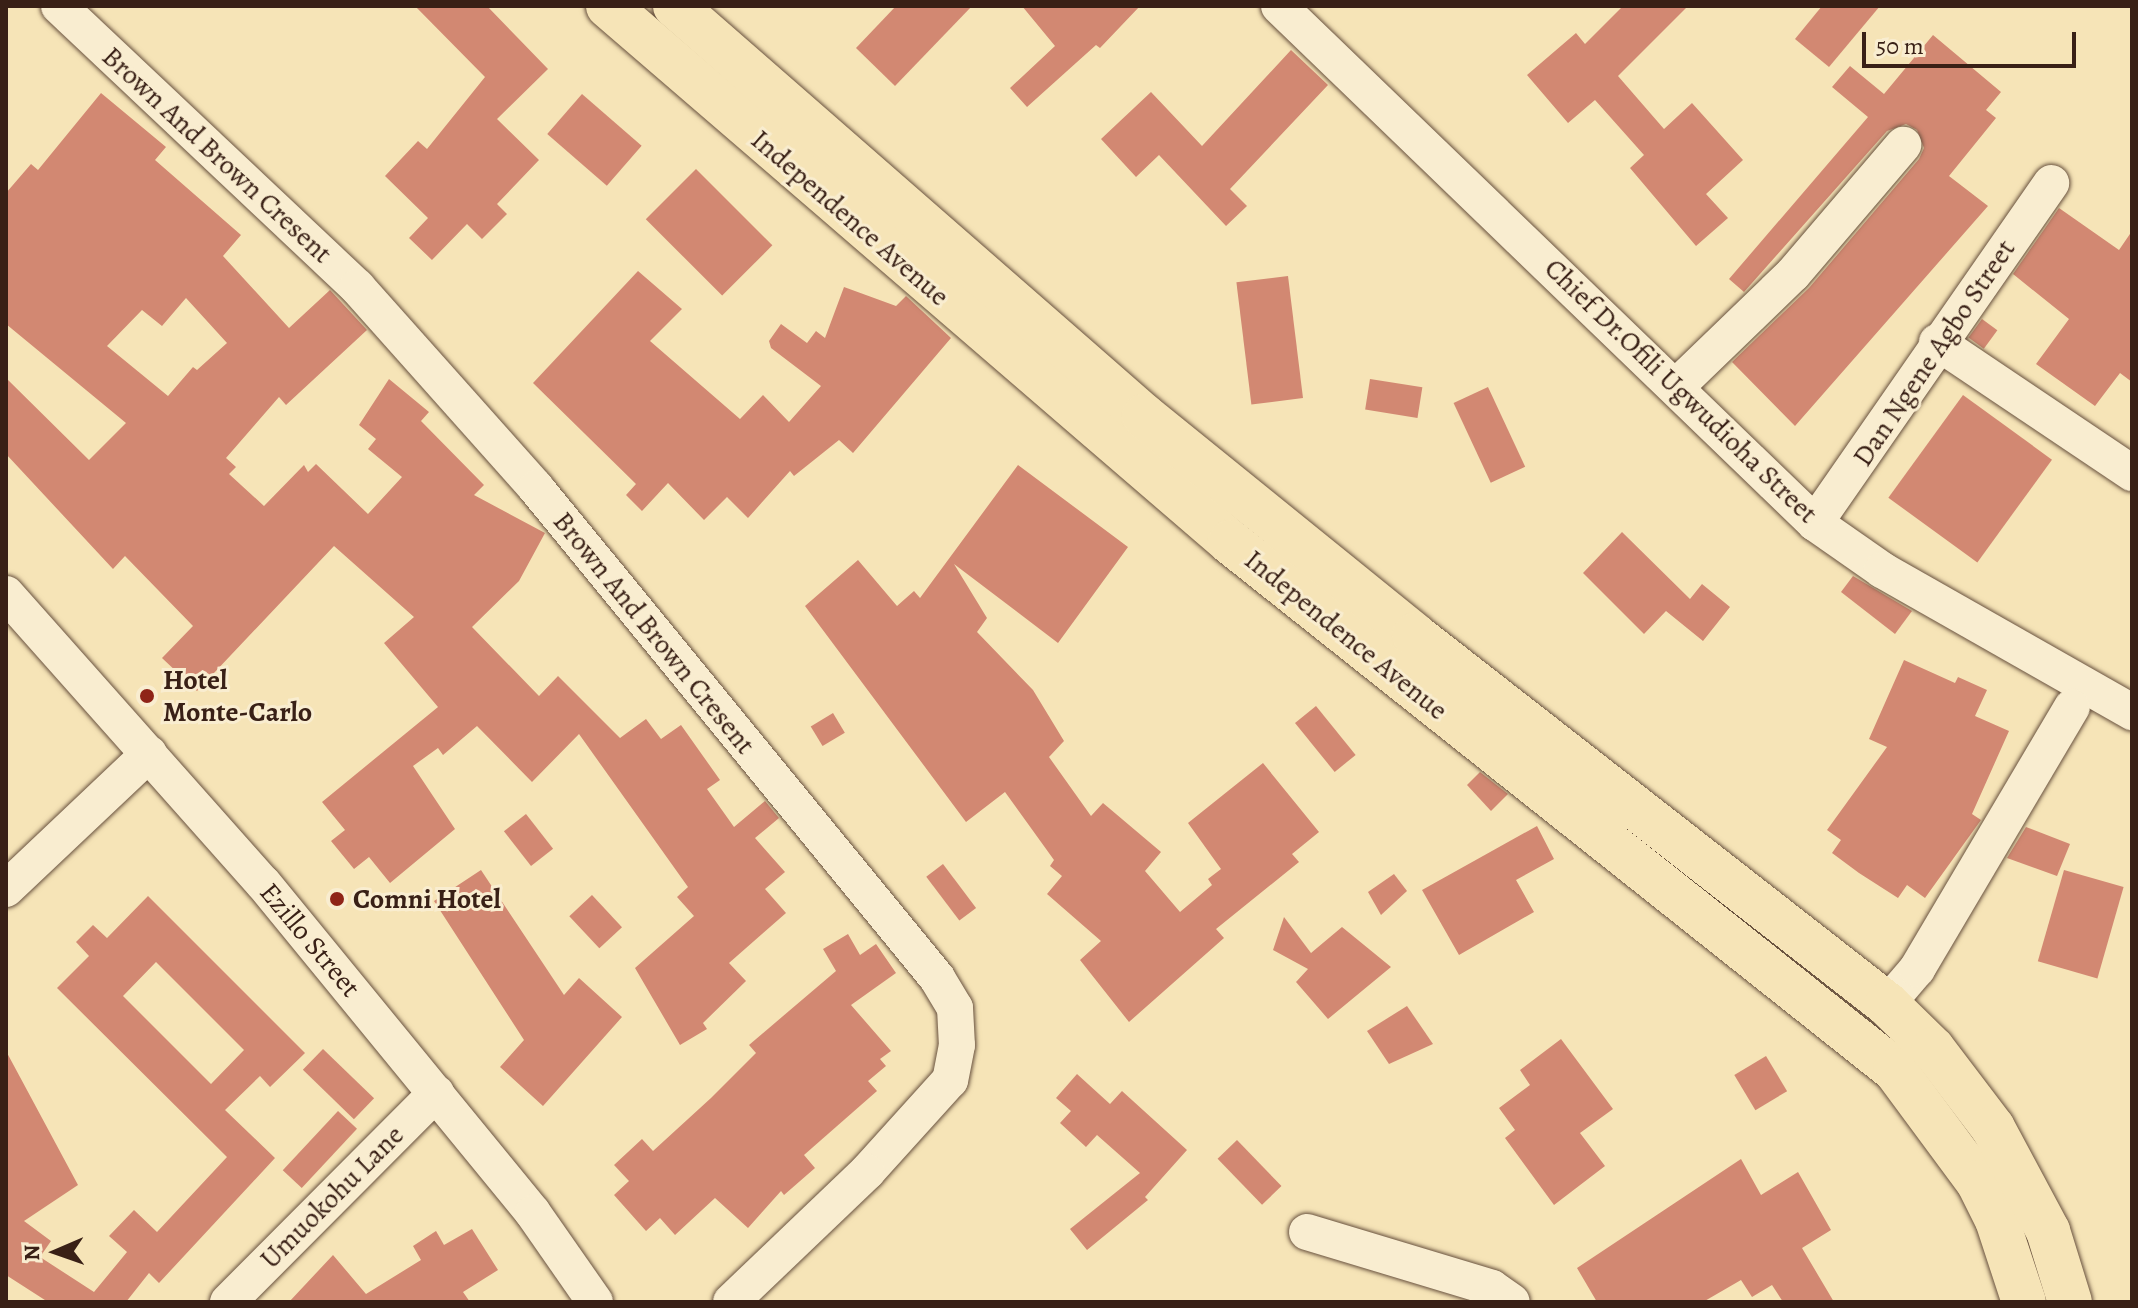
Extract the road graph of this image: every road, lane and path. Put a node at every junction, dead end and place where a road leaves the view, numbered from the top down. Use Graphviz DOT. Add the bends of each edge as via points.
graph roads {
  1 [pos="59,6"];
  2 [pos="608,6"];
  3 [pos="675,6"];
  4 [pos="1279,6"];
  5 [pos="1903,145"];
  6 [pos="2051,183"];
  7 [pos="1937,342"];
  8 [pos="1677,386"];
  9 [pos="2132,473"];
  10 [pos="1815,523"];
  11 [pos="6,594"];
  12 [pos="2072,707"];
  13 [pos="2132,712"];
  14 [pos="149,754"];
  15 [pos="6,889"];
  16 [pos="1887,1004"];
  17 [pos="436,1093"];
  18 [pos="1307,1232"];
  19 [pos="228,1302"];
  20 [pos="595,1302"];
  21 [pos="731,1302"];
  22 [pos="1512,1302"];
  23 [pos="2024,1302"];
  24 [pos="2070,1302"];
  1 -- 21 [label="street, Brown And Brown Cresent" via="378,310 546,499 937,978 955,1008 957,1045 950,1080 867,1172"];
  2 -- 23 [label="main road, Independence Avenue" via="1230,542 1895,1070 1978,1182 1997,1220"];
  3 -- 16 [label="main road, Independence Avenue" via="1144,416 1401,625"];
  4 -- 8 [label="street, Chief Dr.Ofili Ugwudioha Street"];
  5 -- 8 [label="street" via="1793,274"];
  6 -- 7 [label="street, Dan Ngene Agbo Street"];
  7 -- 9 [label="street"];
  7 -- 10 [label="street, Dan Ngene Agbo Street"];
  8 -- 10 [label="street, Chief Dr.Ofili Ugwudioha Street"];
  10 -- 13 [label="street, Chief Dr.Ofili Ugwudioha Street" via="1895,578"];
  11 -- 14 [label="street, Ezillo Street"];
  12 -- 16 [label="street" via="1917,969"];
  14 -- 15 [label="street"];
  14 -- 17 [label="street, Ezillo Street"];
  16 -- 24 [label="main road, Independence Avenue" via="1933,1049 1993,1128 2048,1231"];
  17 -- 19 [label="street, Umuokohu Lane"];
  17 -- 20 [label="street, Ezillo Street" via="533,1213"];
  18 -- 22 [label="street" via="1492,1288"];
}
